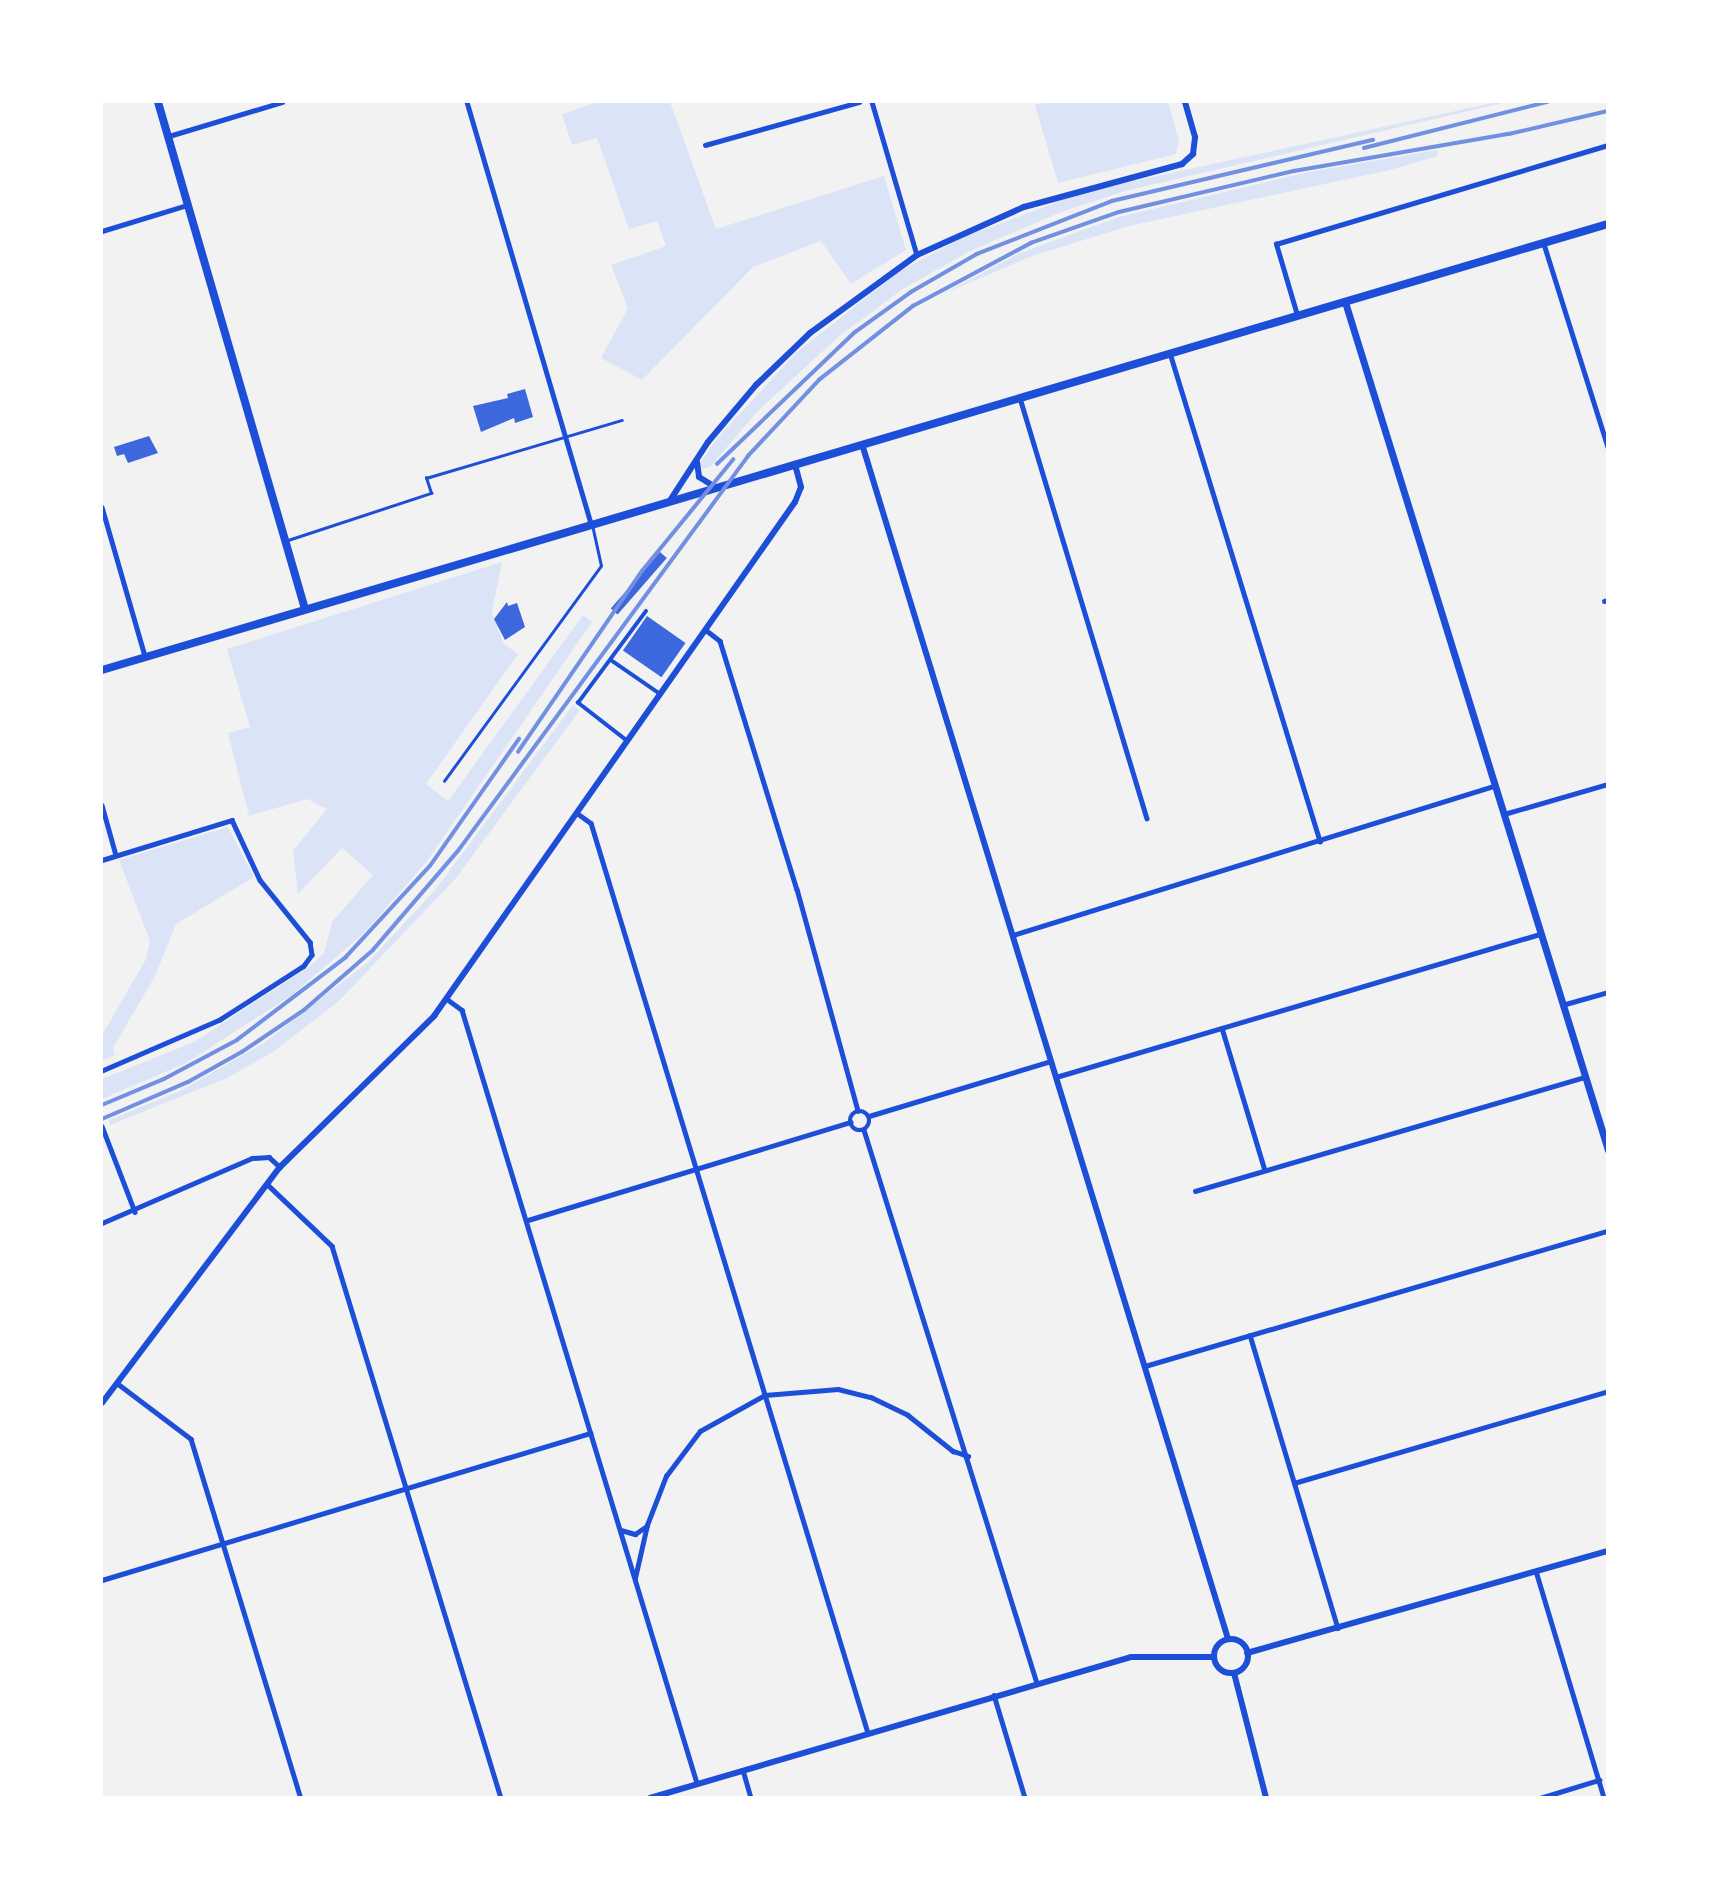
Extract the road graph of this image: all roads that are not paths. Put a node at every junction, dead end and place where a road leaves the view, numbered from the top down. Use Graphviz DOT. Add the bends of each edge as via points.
graph roads {
  1 [pos="158,102"];
  2 [pos="282,102"];
  3 [pos="467,102"];
  4 [pos="859,102"];
  5 [pos="872,102"];
  6 [pos="1186,102"];
  7 [pos="168,136"];
  8 [pos="705,145"];
  9 [pos="1608,145"];
  10 [pos="187,205"];
  11 [pos="1608,224"];
  12 [pos="102,231"];
  13 [pos="1544,243"];
  14 [pos="917,255"];
  15 [pos="1345,302"];
  16 [pos="1297,316"];
  17 [pos="1170,353"];
  18 [pos="1020,398"];
  19 [pos="622,420"];
  20 [pos="566,436"];
  21 [pos="862,444"];
  22 [pos="1608,447"];
  23 [pos="697,460"];
  24 [pos="795,464"];
  25 [pos="715,487"];
  26 [pos="671,499"];
  27 [pos="102,507"];
  28 [pos="591,522"];
  29 [pos="285,541"];
  30 [pos="305,609"];
  31 [pos="646,611"];
  32 [pos="706,630"];
  33 [pos="145,657"];
  34 [pos="610,659"];
  35 [pos="102,670"];
  36 [pos="661,694"];
  37 [pos="627,741"];
  38 [pos="444,780"];
  39 [pos="1608,784"];
  40 [pos="1494,786"];
  41 [pos="102,804"];
  42 [pos="576,812"];
  43 [pos="1504,814"];
  44 [pos="1147,818"];
  45 [pos="1320,841"];
  46 [pos="116,855"];
  47 [pos="102,860"];
  48 [pos="1540,934"];
  49 [pos="1013,935"];
  50 [pos="1608,992"];
  51 [pos="447,999"];
  52 [pos="1562,1005"];
  53 [pos="1222,1028"];
  54 [pos="1051,1060"];
  55 [pos="102,1070"];
  56 [pos="1056,1077"];
  57 [pos="1584,1077"];
  58 [pos="858,1111"];
  59 [pos="869,1116"];
  60 [pos="850,1122"];
  61 [pos="102,1126"];
  62 [pos="864,1130"];
  63 [pos="1608,1150"];
  64 [pos="280,1167"];
  65 [pos="697,1169"];
  66 [pos="1265,1170"];
  67 [pos="267,1183"];
  68 [pos="1195,1191"];
  69 [pos="135,1212"];
  70 [pos="528,1220"];
  71 [pos="102,1223"];
  72 [pos="1608,1231"];
  73 [pos="1250,1335"];
  74 [pos="1144,1366"];
  75 [pos="117,1382"];
  76 [pos="1608,1391"];
  77 [pos="765,1395"];
  78 [pos="102,1403"];
  79 [pos="590,1433"];
  80 [pos="968,1456"];
  81 [pos="1294,1482"];
  82 [pos="407,1489"];
  83 [pos="647,1525"];
  84 [pos="620,1530"];
  85 [pos="224,1543"];
  86 [pos="1608,1551"];
  87 [pos="1535,1570"];
  88 [pos="635,1579"];
  89 [pos="102,1580"];
  90 [pos="1338,1628"];
  91 [pos="1228,1639"];
  92 [pos="1247,1653"];
  93 [pos="1213,1657"];
  94 [pos="1234,1673"];
  95 [pos="1037,1683"];
  96 [pos="994,1695"];
  97 [pos="867,1732"];
  98 [pos="743,1770"];
  99 [pos="1599,1780"];
  100 [pos="698,1783"];
  101 [pos="301,1797"];
  102 [pos="501,1797"];
  103 [pos="650,1797"];
  104 [pos="751,1797"];
  105 [pos="1025,1797"];
  106 [pos="1266,1797"];
  107 [pos="1540,1797"];
  108 [pos="1604,1797"];
  1 -- 7 [label="main road"];
  2 -- 7 [label="street"];
  3 -- 20 [label="street"];
  4 -- 8 [label="street"];
  5 -- 14 [label="street"];
  6 -- 14 [label="street" via="1195,137 1193,154 1182,164 1024,207"];
  7 -- 10 [label="main road"];
  9 -- 16 [label="street" via="1276,244"];
  10 -- 12 [label="street"];
  10 -- 29 [label="main road"];
  11 -- 13 [label="main road"];
  13 -- 15 [label="main road"];
  13 -- 22 [label="street"];
  14 -- 23 [label="street" via="810,333 756,385"];
  15 -- 16 [label="main road"];
  15 -- 40 [label="main road"];
  16 -- 17 [label="main road"];
  17 -- 18 [label="main road"];
  17 -- 45 [label="street"];
  18 -- 21 [label="main road"];
  18 -- 44 [label="street"];
  19 -- 20 [label="lane"];
  20 -- 28 [label="street"];
  20 -- 29 [label="lane" via="426,478 430,493"];
  21 -- 24 [label="main road"];
  21 -- 49 [label="street"];
  23 -- 25 [label="street" via="698,475"];
  23 -- 26 [label="street"];
  24 -- 25 [label="main road"];
  24 -- 32 [label="street" via="801,487 795,502"];
  25 -- 26 [label="main road"];
  26 -- 28 [label="main road"];
  27 -- 33 [label="street"];
  28 -- 30 [label="main road"];
  28 -- 38 [label="lane" via="601,566"];
  29 -- 30 [label="main road"];
  30 -- 33 [label="main road"];
  31 -- 34 [label="street"];
  32 -- 36 [label="street"];
  32 -- 58 [label="street" via="720,641 797,889"];
  33 -- 35 [label="main road"];
  34 -- 36 [label="street"];
  34 -- 37 [label="street" via="578,703"];
  36 -- 37 [label="street"];
  37 -- 42 [label="street"];
  39 -- 43 [label="street"];
  40 -- 43 [label="main road"];
  40 -- 45 [label="street"];
  41 -- 46 [label="street"];
  42 -- 51 [label="street"];
  42 -- 65 [label="street" via="591,823"];
  43 -- 48 [label="main road"];
  45 -- 49 [label="street"];
  46 -- 47 [label="street"];
  46 -- 55 [label="street" via="232,820 260,880 310,942 312,955 304,966 220,1020"];
  48 -- 52 [label="main road"];
  48 -- 53 [label="street"];
  49 -- 54 [label="street"];
  50 -- 52 [label="street"];
  51 -- 64 [label="street"];
  51 -- 70 [label="street" via="462,1010"];
  52 -- 57 [label="main road"];
  53 -- 56 [label="street"];
  53 -- 66 [label="street"];
  54 -- 56 [label="street"];
  54 -- 59 [label="street"];
  56 -- 74 [label="street"];
  57 -- 63 [label="main road"];
  57 -- 66 [label="street"];
  58 -- 59 [label="street"];
  58 -- 60 [label="street"];
  59 -- 62 [label="street"];
  60 -- 62 [label="street" via="853,1128"];
  60 -- 65 [label="street"];
  61 -- 69 [label="street"];
  62 -- 80 [label="street"];
  64 -- 67 [label="street"];
  64 -- 69 [label="street" via="269,1157 252,1158"];
  65 -- 70 [label="street"];
  65 -- 77 [label="street"];
  66 -- 68 [label="street"];
  67 -- 75 [label="street"];
  67 -- 82 [label="street" via="332,1246"];
  69 -- 71 [label="street"];
  70 -- 79 [label="street"];
  72 -- 73 [label="street"];
  73 -- 74 [label="street"];
  73 -- 81 [label="street"];
  74 -- 91 [label="street"];
  75 -- 78 [label="street"];
  75 -- 85 [label="street" via="191,1439"];
  76 -- 81 [label="street"];
  77 -- 80 [label="street" via="828,1389 871,1397 908,1415 953,1451"];
  77 -- 83 [label="street" via="700,1431 666,1476"];
  77 -- 97 [label="street"];
  79 -- 82 [label="street"];
  79 -- 84 [label="street"];
  80 -- 95 [label="street"];
  81 -- 90 [label="street"];
  82 -- 85 [label="street"];
  82 -- 102 [label="street"];
  83 -- 84 [label="street" via="635,1534"];
  83 -- 88 [label="street"];
  84 -- 88 [label="street"];
  85 -- 89 [label="street"];
  85 -- 101 [label="street"];
  86 -- 87 [label="street"];
  87 -- 90 [label="street"];
  87 -- 99 [label="street"];
  88 -- 100 [label="street"];
  90 -- 92 [label="street"];
  91 -- 92 [label="street" via="1238,1641"];
  91 -- 93 [label="street" via="1216,1646"];
  92 -- 94 [label="street" via="1245,1665"];
  93 -- 94 [label="street" via="1218,1668"];
  93 -- 95 [label="street" via="1131,1657"];
  94 -- 106 [label="street"];
  95 -- 96 [label="street"];
  96 -- 97 [label="street"];
  96 -- 105 [label="street"];
  97 -- 98 [label="street"];
  98 -- 100 [label="street"];
  98 -- 104 [label="street"];
  99 -- 107 [label="street"];
  99 -- 108 [label="street"];
  100 -- 103 [label="street"];
}
